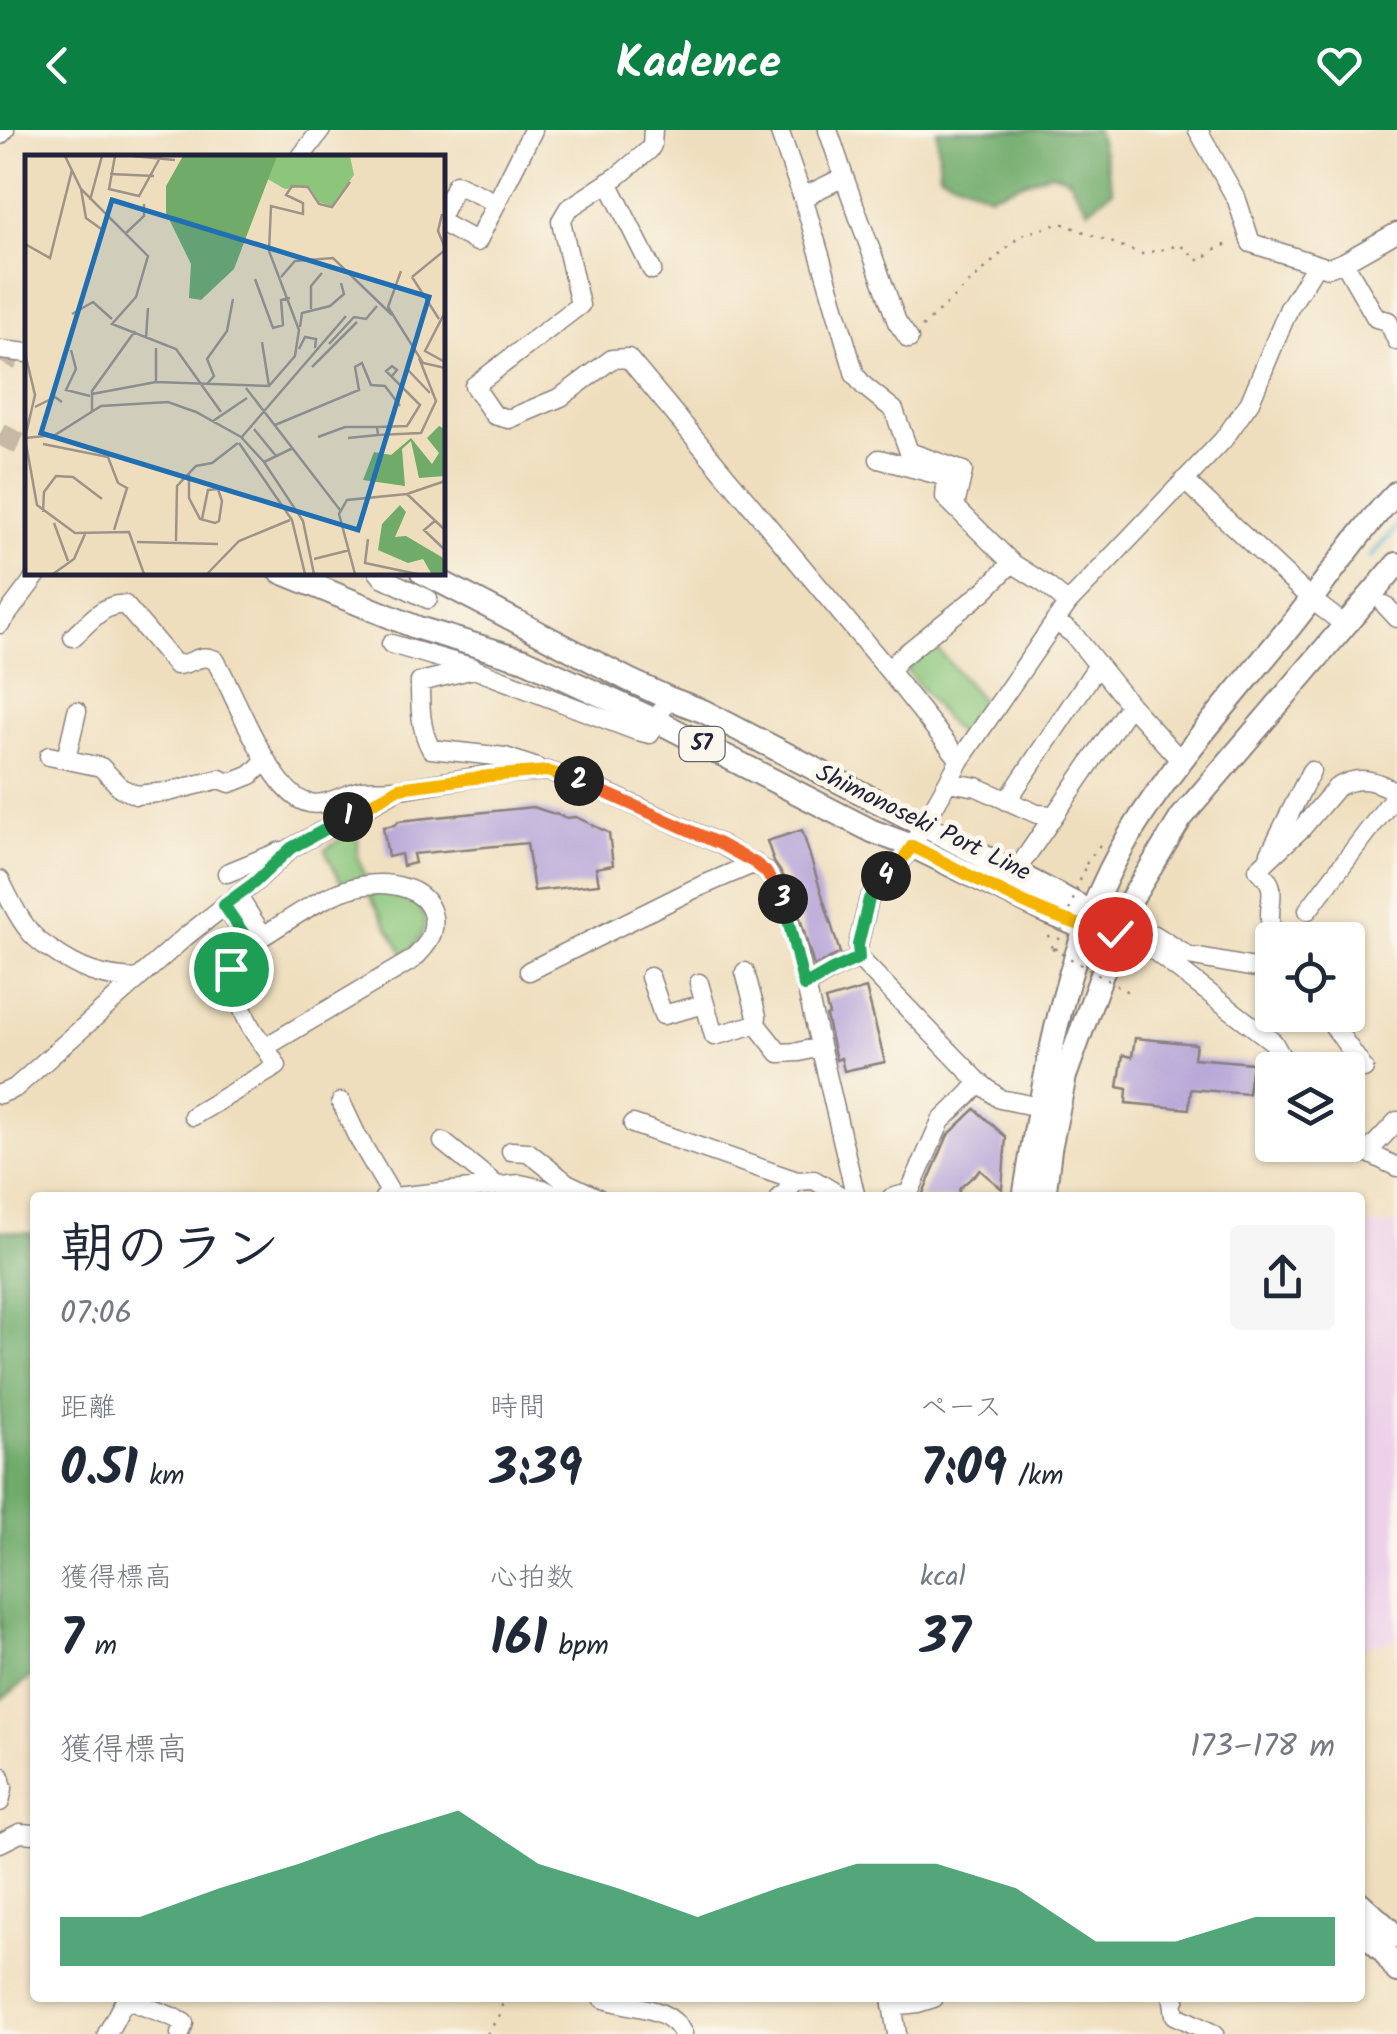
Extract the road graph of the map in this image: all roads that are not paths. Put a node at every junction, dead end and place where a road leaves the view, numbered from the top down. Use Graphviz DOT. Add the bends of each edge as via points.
graph roads {
  1 [pos="321,130"];
  2 [pos="534,130"];
  3 [pos="653,130"];
  4 [pos="780,130"];
  5 [pos="828,130"];
  6 [pos="1201,131"];
  7 [pos="302,155"];
  8 [pos="844,177"];
  9 [pos="608,182"];
  10 [pos="804,201"];
  11 [pos="496,203"];
  12 [pos="445,208"];
  13 [pos="445,225"];
  14 [pos="1397,232"];
  15 [pos="1344,262"];
  16 [pos="1316,265"];
  17 [pos="652,270"];
  18 [pos="909,339"];
  19 [pos="1397,341"];
  20 [pos="0,350"];
  21 [pos="25,353"];
  22 [pos="878,458"];
  23 [pos="1184,480"];
  24 [pos="1397,492"];
  25 [pos="955,506"];
  26 [pos="1012,564"];
  27 [pos="1397,564"];
  28 [pos="37,575"];
  29 [pos="288,575"];
  30 [pos="380,575"];
  31 [pos="428,584"];
  32 [pos="1312,600"];
  33 [pos="1068,603"];
  34 [pos="1055,621"];
  35 [pos="0,624"];
  36 [pos="1345,625"];
  37 [pos="418,628"];
  38 [pos="72,637"];
  39 [pos="391,644"];
  40 [pos="1098,665"];
  41 [pos="474,668"];
  42 [pos="889,671"];
  43 [pos="668,698"];
  44 [pos="1130,705"];
  45 [pos="76,712"];
  46 [pos="657,721"];
  47 [pos="960,760"];
  48 [pos="265,761"];
  49 [pos="1181,761"];
  50 [pos="547,771"];
  51 [pos="1310,771"];
  52 [pos="948,782"];
  53 [pos="399,788"];
  54 [pos="1007,801"];
  55 [pos="1054,815"];
  56 [pos="924,824"];
  57 [pos="912,846"];
  58 [pos="291,848"];
  59 [pos="1265,862"];
  60 [pos="755,863"];
  61 [pos="1016,872"];
  62 [pos="228,873"];
  63 [pos="0,880"];
  64 [pos="231,900"];
  65 [pos="1308,910"];
  66 [pos="1089,921"];
  67 [pos="1270,922"];
  68 [pos="1115,934"];
  69 [pos="1140,940"];
  70 [pos="859,958"];
  71 [pos="1255,969"];
  72 [pos="529,971"];
  73 [pos="746,972"];
  74 [pos="650,976"];
  75 [pos="137,979"];
  76 [pos="698,982"];
  77 [pos="804,986"];
  78 [pos="705,1004"];
  79 [pos="756,1024"];
  80 [pos="267,1046"];
  81 [pos="819,1047"];
  82 [pos="1278,1052"];
  83 [pos="978,1082"];
  84 [pos="0,1094"];
  85 [pos="340,1102"];
  86 [pos="1048,1109"];
  87 [pos="193,1116"];
  88 [pos="1397,1122"];
  89 [pos="633,1124"];
  90 [pos="443,1142"];
  91 [pos="511,1150"];
  92 [pos="1366,1152"];
  93 [pos="1397,1167"];
  94 [pos="797,1181"];
  95 [pos="496,1186"];
  96 [pos="390,1192"];
  97 [pos="434,1192"];
  98 [pos="547,1192"];
  99 [pos="586,1192"];
  100 [pos="786,1192"];
  101 [pos="834,1192"];
  102 [pos="855,1192"];
  103 [pos="909,1192"];
  104 [pos="1026,1192"];
  105 [pos="1044,1192"];
  106 [pos="0,1776"];
  107 [pos="0,1802"];
  108 [pos="30,1834"];
  109 [pos="0,1843"];
  110 [pos="1365,1908"];
  111 [pos="1365,1934"];
  112 [pos="1397,1937"];
  113 [pos="1397,1970"];
  114 [pos="124,2002"];
  115 [pos="133,2002"];
  116 [pos="618,2002"];
  117 [pos="892,2002"];
  118 [pos="921,2002"];
  119 [pos="1174,2002"];
  120 [pos="182,2029"];
  121 [pos="107,2034"];
  122 [pos="684,2034"];
  123 [pos="898,2034"];
  124 [pos="1214,2034"];
  1 -- 7 [label="street"];
  2 -- 11 [label="street"];
  3 -- 9 [label="street" via="648,150"];
  4 -- 10 [label="street"];
  5 -- 8 [label="street"];
  6 -- 16 [label="street" via="1251,243"];
  8 -- 10 [label="street"];
  8 -- 18 [label="street"];
  9 -- 17 [label="street"];
  9 -- 42 [label="street" via="561,221 580,304 474,386 494,416 509,418 561,397 612,359 628,358"];
  10 -- 25 [label="street" via="855,375 894,410 909,452 962,471"];
  11 -- 12 [label="street" via="456,184"];
  11 -- 13 [label="street" via="477,242"];
  14 -- 15 [label="street"];
  15 -- 16 [label="street"];
  15 -- 19 [label="street"];
  16 -- 23 [label="street" via="1289,308 1250,402"];
  20 -- 21 [label="street"];
  22 -- 25 [label="street" via="947,477 945,496"];
  23 -- 32 [label="street"];
  23 -- 33 [label="street"];
  24 -- 32 [label="main road"];
  25 -- 26 [label="street"];
  26 -- 33 [label="street"];
  26 -- 42 [label="street"];
  27 -- 36 [label="main road"];
  28 -- 35 [label="street"];
  29 -- 37 [label="main road, Shimonoseki Port Line / 57"];
  30 -- 31 [label="street"];
  31 -- 37 [label="street"];
  31 -- 43 [label="main road, Shimonoseki Port Line / 57"];
  32 -- 36 [label="street"];
  32 -- 49 [label="main road"];
  33 -- 34 [label="street"];
  34 -- 40 [label="street"];
  34 -- 47 [label="street"];
  36 -- 68 [label="main road" via="1182,818"];
  37 -- 46 [label="main road, Shimonoseki Port Line / 57" via="525,660"];
  38 -- 48 [label="street" via="118,603 176,665 200,656 215,660"];
  39 -- 41 [label="street"];
  40 -- 44 [label="street"];
  40 -- 54 [label="street"];
  41 -- 46 [label="street" via="634,730 650,734"];
  41 -- 50 [label="street" via="420,682 428,745"];
  42 -- 47 [label="street"];
  43 -- 46 [label="street"];
  43 -- 56 [label="main road, Shimonoseki Port Line / 57"];
  44 -- 49 [label="street"];
  44 -- 55 [label="street"];
  45 -- 48 [label="street" via="57,758 102,767 136,796 236,781"];
  46 -- 57 [label="main road, Shimonoseki Port Line / 57"];
  47 -- 52 [label="street"];
  48 -- 53 [label="street" via="311,804"];
  49 -- 66 [label="main road" via="1130,834"];
  50 -- 53 [label="street"];
  50 -- 60 [label="street"];
  51 -- 59 [label="street"];
  52 -- 54 [label="street"];
  52 -- 56 [label="street"];
  53 -- 58 [label="street"];
  54 -- 55 [label="street"];
  55 -- 61 [label="street"];
  56 -- 57 [label="street"];
  56 -- 61 [label="main road, Shimonoseki Port Line / 57"];
  57 -- 66 [label="main road, Shimonoseki Port Line / 57" via="1048,912"];
  57 -- 70 [label="street" via="869,899"];
  58 -- 62 [label="street"];
  58 -- 64 [label="street"];
  59 -- 65 [label="street" via="1342,784 1373,780 1397,793"];
  59 -- 67 [label="street" via="1258,870 1273,890"];
  60 -- 72 [label="street"];
  60 -- 77 [label="street" via="784,902"];
  61 -- 66 [label="main road, Shimonoseki Port Line / 57"];
  63 -- 75 [label="street" via="24,926 65,960 91,973"];
  64 -- 75 [label="street"];
  64 -- 80 [label="street" via="256,952 231,969 246,1016"];
  64 -- 80 [label="street" via="263,936 357,886 401,886 417,892 432,913 429,942 412,960"];
  66 -- 68 [label="main road, Shimonoseki Port Line / 57"];
  66 -- 86 [label="main road" via="1054,1036"];
  68 -- 69 [label="street"];
  68 -- 86 [label="main road" via="1066,1076"];
  69 -- 71 [label="street" via="1154,935 1188,956"];
  69 -- 82 [label="street" via="1274,1042"];
  70 -- 77 [label="street"];
  70 -- 83 [label="street"];
  73 -- 79 [label="street"];
  74 -- 78 [label="street" via="663,1014"];
  75 -- 84 [label="street" via="15,1088"];
  76 -- 78 [label="street"];
  77 -- 81 [label="street"];
  78 -- 79 [label="street" via="714,1036"];
  79 -- 81 [label="street" via="778,1053"];
  80 -- 87 [label="street" via="278,1066"];
  81 -- 102 [label="street"];
  83 -- 86 [label="street" via="1000,1099"];
  83 -- 103 [label="street" via="941,1121"];
  85 -- 96 [label="street"];
  86 -- 104 [label="main road"];
  86 -- 105 [label="main road"];
  88 -- 92 [label="street"];
  89 -- 94 [label="street"];
  90 -- 95 [label="street"];
  91 -- 99 [label="street" via="528,1152"];
  92 -- 93 [label="street"];
  94 -- 100 [label="street"];
  94 -- 101 [label="street" via="814,1180"];
  95 -- 97 [label="street"];
  95 -- 98 [label="street" via="528,1184"];
  106 -- 107 [label="street"];
  108 -- 109 [label="street"];
  110 -- 112 [label="main road"];
  111 -- 113 [label="main road"];
  114 -- 121 [label="street"];
  115 -- 120 [label="street" via="178,2018"];
  116 -- 122 [label="street" via="672,2018"];
  117 -- 118 [label="street"];
  117 -- 123 [label="street"];
  119 -- 124 [label="street" via="1175,2014"];
}
